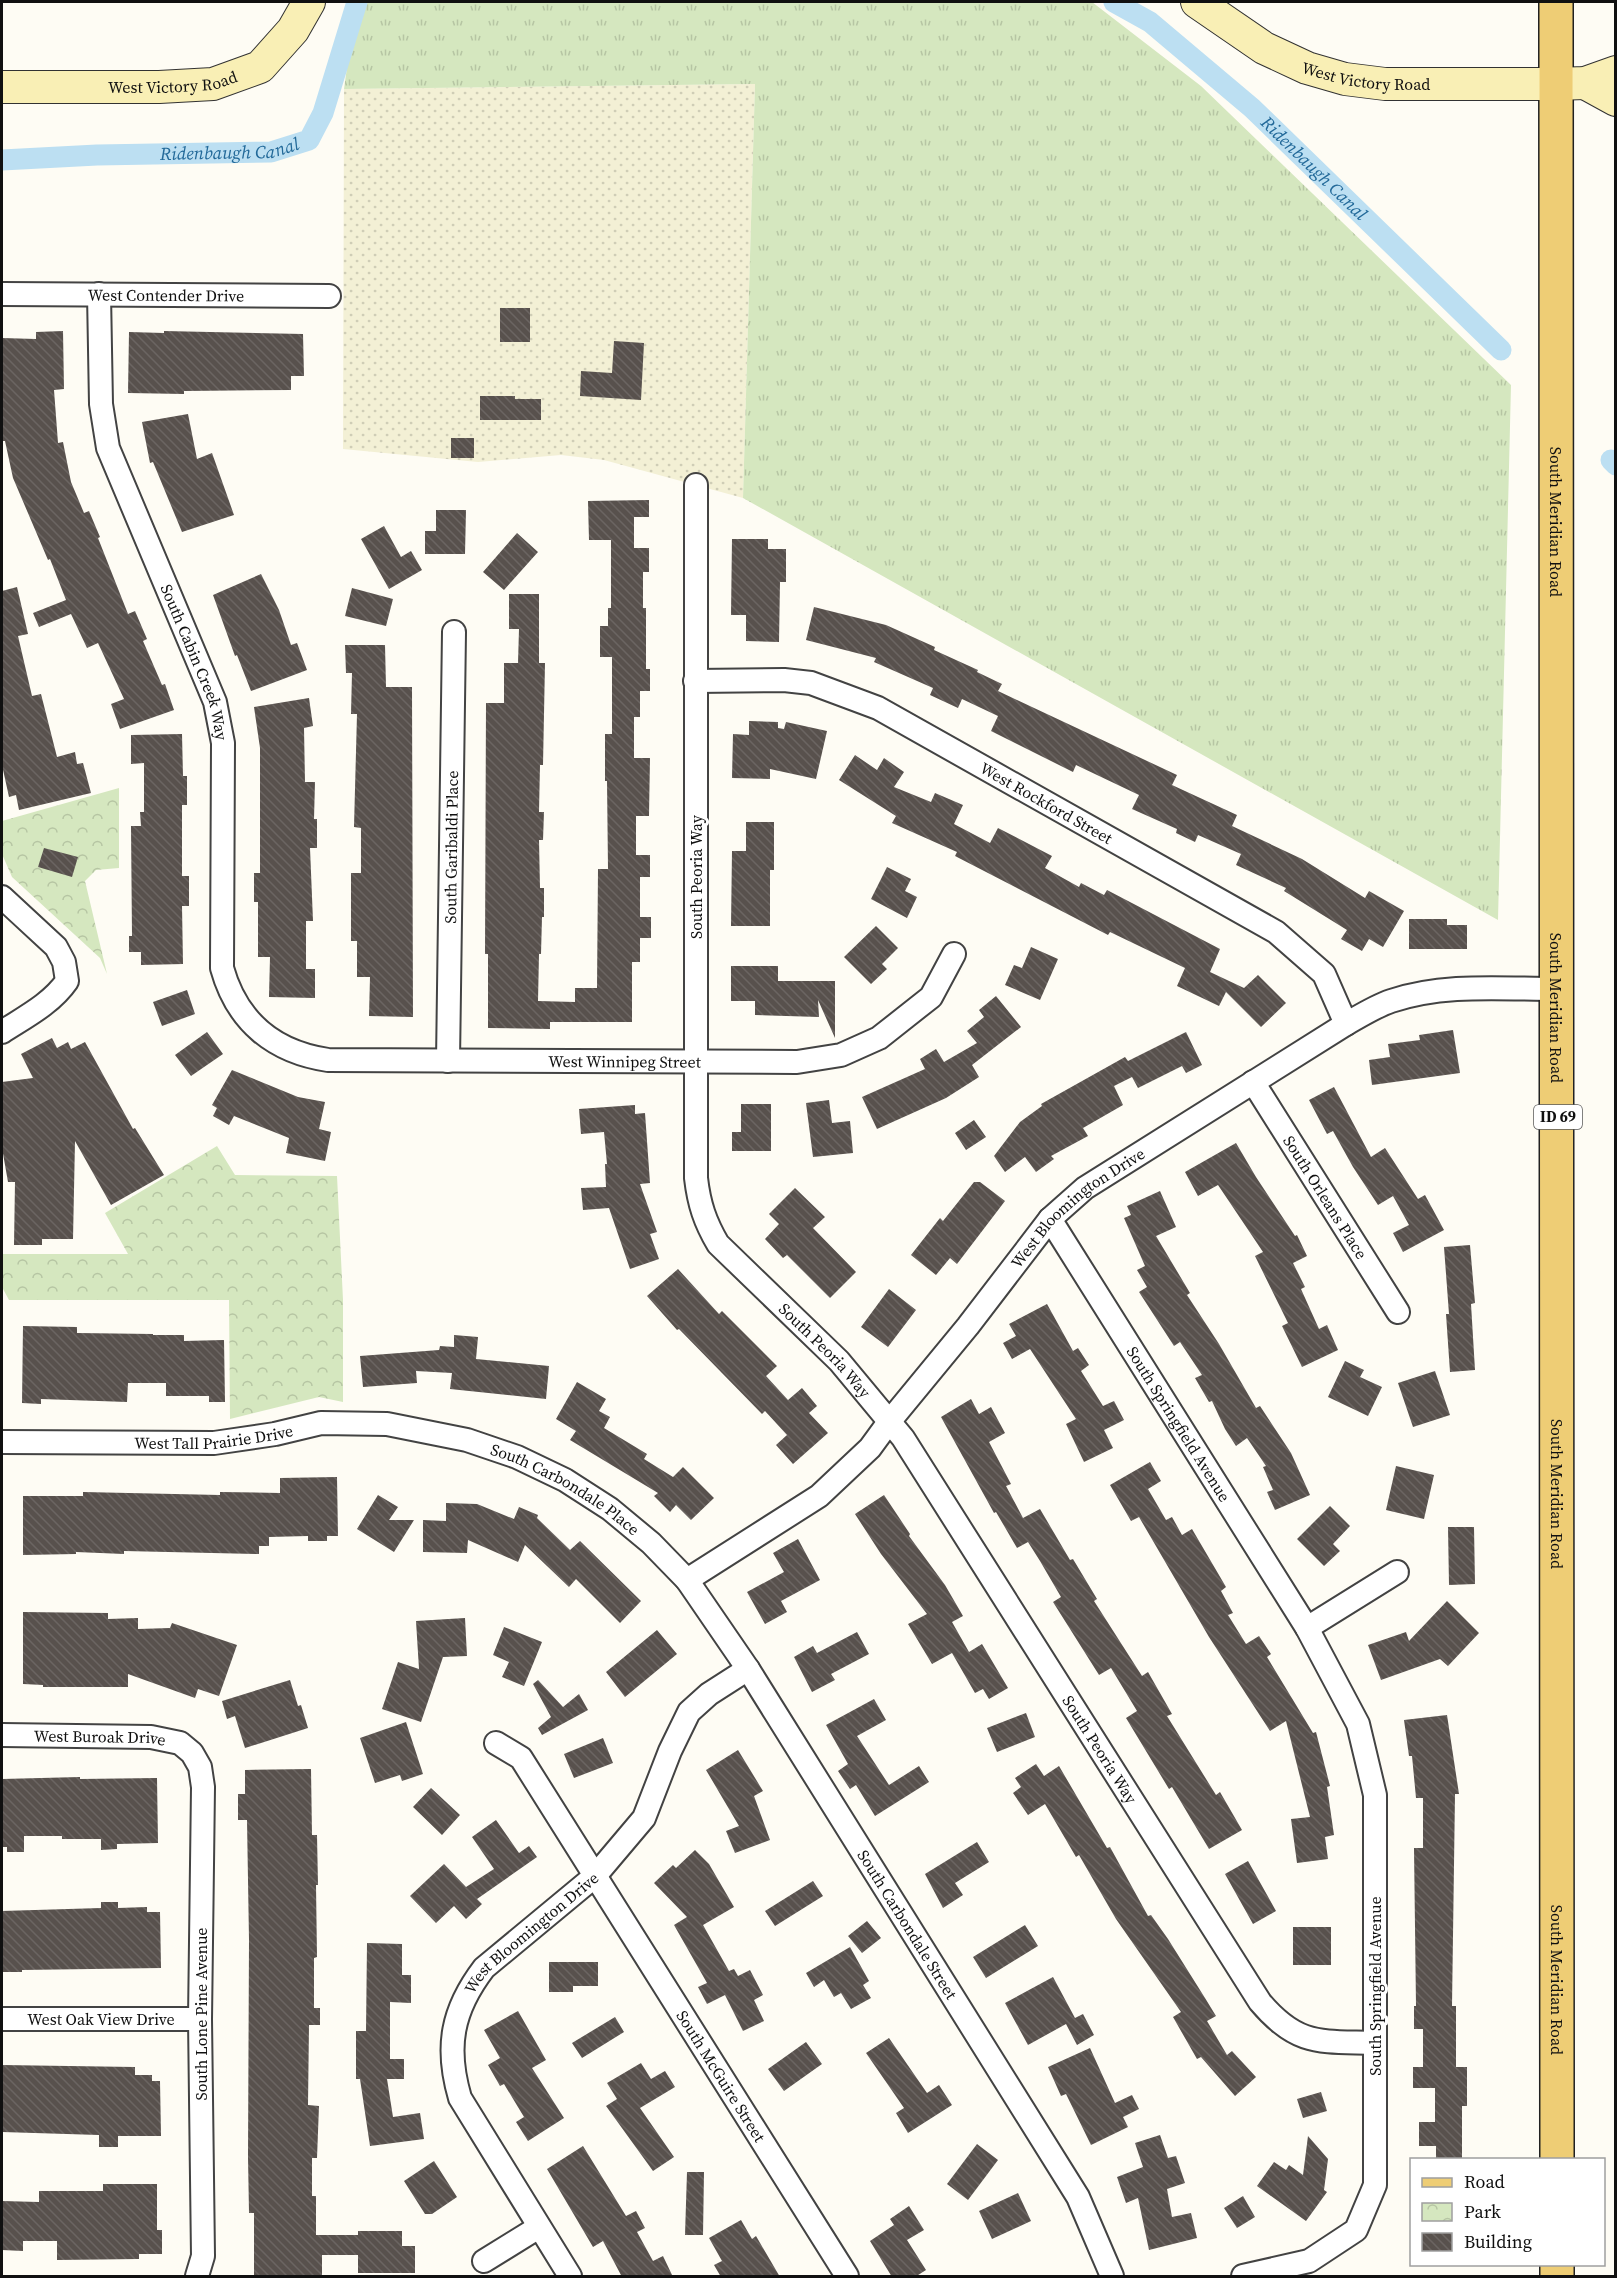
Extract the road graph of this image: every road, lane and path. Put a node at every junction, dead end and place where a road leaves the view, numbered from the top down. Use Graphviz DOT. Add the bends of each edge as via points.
graph roads {
  1 [pos="309,2"];
  2 [pos="1197,2"];
  3 [pos="1556,2"];
  4 [pos="1616,72"];
  5 [pos="1570,84"];
  6 [pos="2,87"];
  7 [pos="1616,100"];
  8 [pos="2,294"];
  9 [pos="99,294"];
  10 [pos="329,296"];
  11 [pos="696,484"];
  12 [pos="454,632"];
  13 [pos="695,681"];
  14 [pos="2,897"];
  15 [pos="954,954"];
  16 [pos="1557,989"];
  17 [pos="1346,1024"];
  18 [pos="259,1030"];
  19 [pos="2,1032"];
  20 [pos="448,1061"];
  21 [pos="696,1062"];
  22 [pos="1254,1082"];
  23 [pos="1050,1219"];
  24 [pos="1398,1312"];
  25 [pos="889,1422"];
  26 [pos="423,1431"];
  27 [pos="2,1442"];
  28 [pos="1397,1572"];
  29 [pos="687,1580"];
  30 [pos="1307,1628"];
  31 [pos="748,1670"];
  32 [pos="2,1735"];
  33 [pos="496,1743"];
  34 [pos="192,1752"];
  35 [pos="595,1876"];
  36 [pos="2,2019"];
  37 [pos="200,2019"];
  38 [pos="1375,2043"];
  39 [pos="1557,2158"];
  40 [pos="538,2227"];
  41 [pos="484,2261"];
  42 [pos="197,2277"];
  43 [pos="570,2277"];
  44 [pos="847,2277"];
  45 [pos="1112,2277"];
  46 [pos="1243,2277"];
  1 -- 6 [label="main road, West Victory Road" via="293,30 261,67 213,84"];
  2 -- 5 [label="main road, West Victory Road" via="1264,48 1307,68 1345,79 1385,84"];
  3 -- 5 [label="main road, South Meridian Road / ID 69"];
  4 -- 5 [label="main road"];
  5 -- 7 [label="main road"];
  5 -- 16 [label="main road, South Meridian Road / ID 69"];
  8 -- 9 [label="street, West Contender Drive"];
  9 -- 10 [label="street, West Contender Drive"];
  9 -- 18 [label="street, South Cabin Creek Way" via="101,404 108,448 215,702 223,743 222,968 237,1006"];
  11 -- 13 [label="street, South Peoria Way"];
  12 -- 20 [label="street, South Garibaldi Place"];
  13 -- 17 [label="street, West Rockford Street" via="811,683 879,708 1276,932 1324,974"];
  13 -- 21 [label="street, South Peoria Way"];
  14 -- 19 [label="street" via="56,947 67,981 46,1003"];
  15 -- 21 [label="street, West Winnipeg Street" via="931,997 879,1038 840,1054 797,1062"];
  16 -- 17 [label="street, West Bloomington Drive" via="1423,992 1389,1002"];
  16 -- 39 [label="main road, South Meridian Road / ID 69"];
  17 -- 22 [label="street, West Bloomington Drive"];
  18 -- 20 [label="street, West Winnipeg Street" via="273,1042 309,1057"];
  20 -- 21 [label="street, West Winnipeg Street"];
  21 -- 25 [label="street, South Peoria Way" via="696,1179 698,1202 706,1224 718,1244 839,1361"];
  22 -- 23 [label="street, West Bloomington Drive" via="1085,1188"];
  22 -- 24 [label="street, South Orleans Place"];
  23 -- 25 [label="street, West Bloomington Drive"];
  23 -- 30 [label="street, South Springfield Avenue"];
  25 -- 29 [label="street, West Bloomington Drive" via="870,1448 819,1496"];
  25 -- 38 [label="street, South Peoria Way" via="910,1448 1260,2002 1275,2020 1295,2034 1317,2041"];
  26 -- 27 [label="street, West Tall Prairie Drive" via="387,1424 321,1423 214,1443"];
  26 -- 29 [label="street, South Carbondale Place" via="467,1440 517,1457 565,1480 610,1509"];
  28 -- 30 [label="street"];
  29 -- 31 [label="street, South Carbondale Street"];
  30 -- 38 [label="street, South Springfield Avenue" via="1358,1724 1375,1795"];
  31 -- 35 [label="street, West Bloomington Drive" via="709,1694 689,1712 645,1818"];
  31 -- 45 [label="street, South Carbondale Street" via="1078,2197"];
  32 -- 34 [label="street, West Buroak Drive" via="151,1737 180,1743"];
  33 -- 35 [label="street, South McGuire Street" via="521,1758"];
  34 -- 37 [label="street, South Lone Pine Avenue" via="200,1767 203,1787"];
  35 -- 40 [label="street, West Bloomington Drive" via="484,1968 459,2007 453,2030 453,2076 460,2098"];
  35 -- 44 [label="street, South McGuire Street"];
  36 -- 37 [label="street, West Oak View Drive"];
  37 -- 42 [label="street, South Lone Pine Avenue" via="203,2256"];
  38 -- 46 [label="street, South Springfield Avenue" via="1375,2185 1356,2230 1308,2261"];
  40 -- 41 [label="street"];
  40 -- 43 [label="street, West Bloomington Drive"];
}
